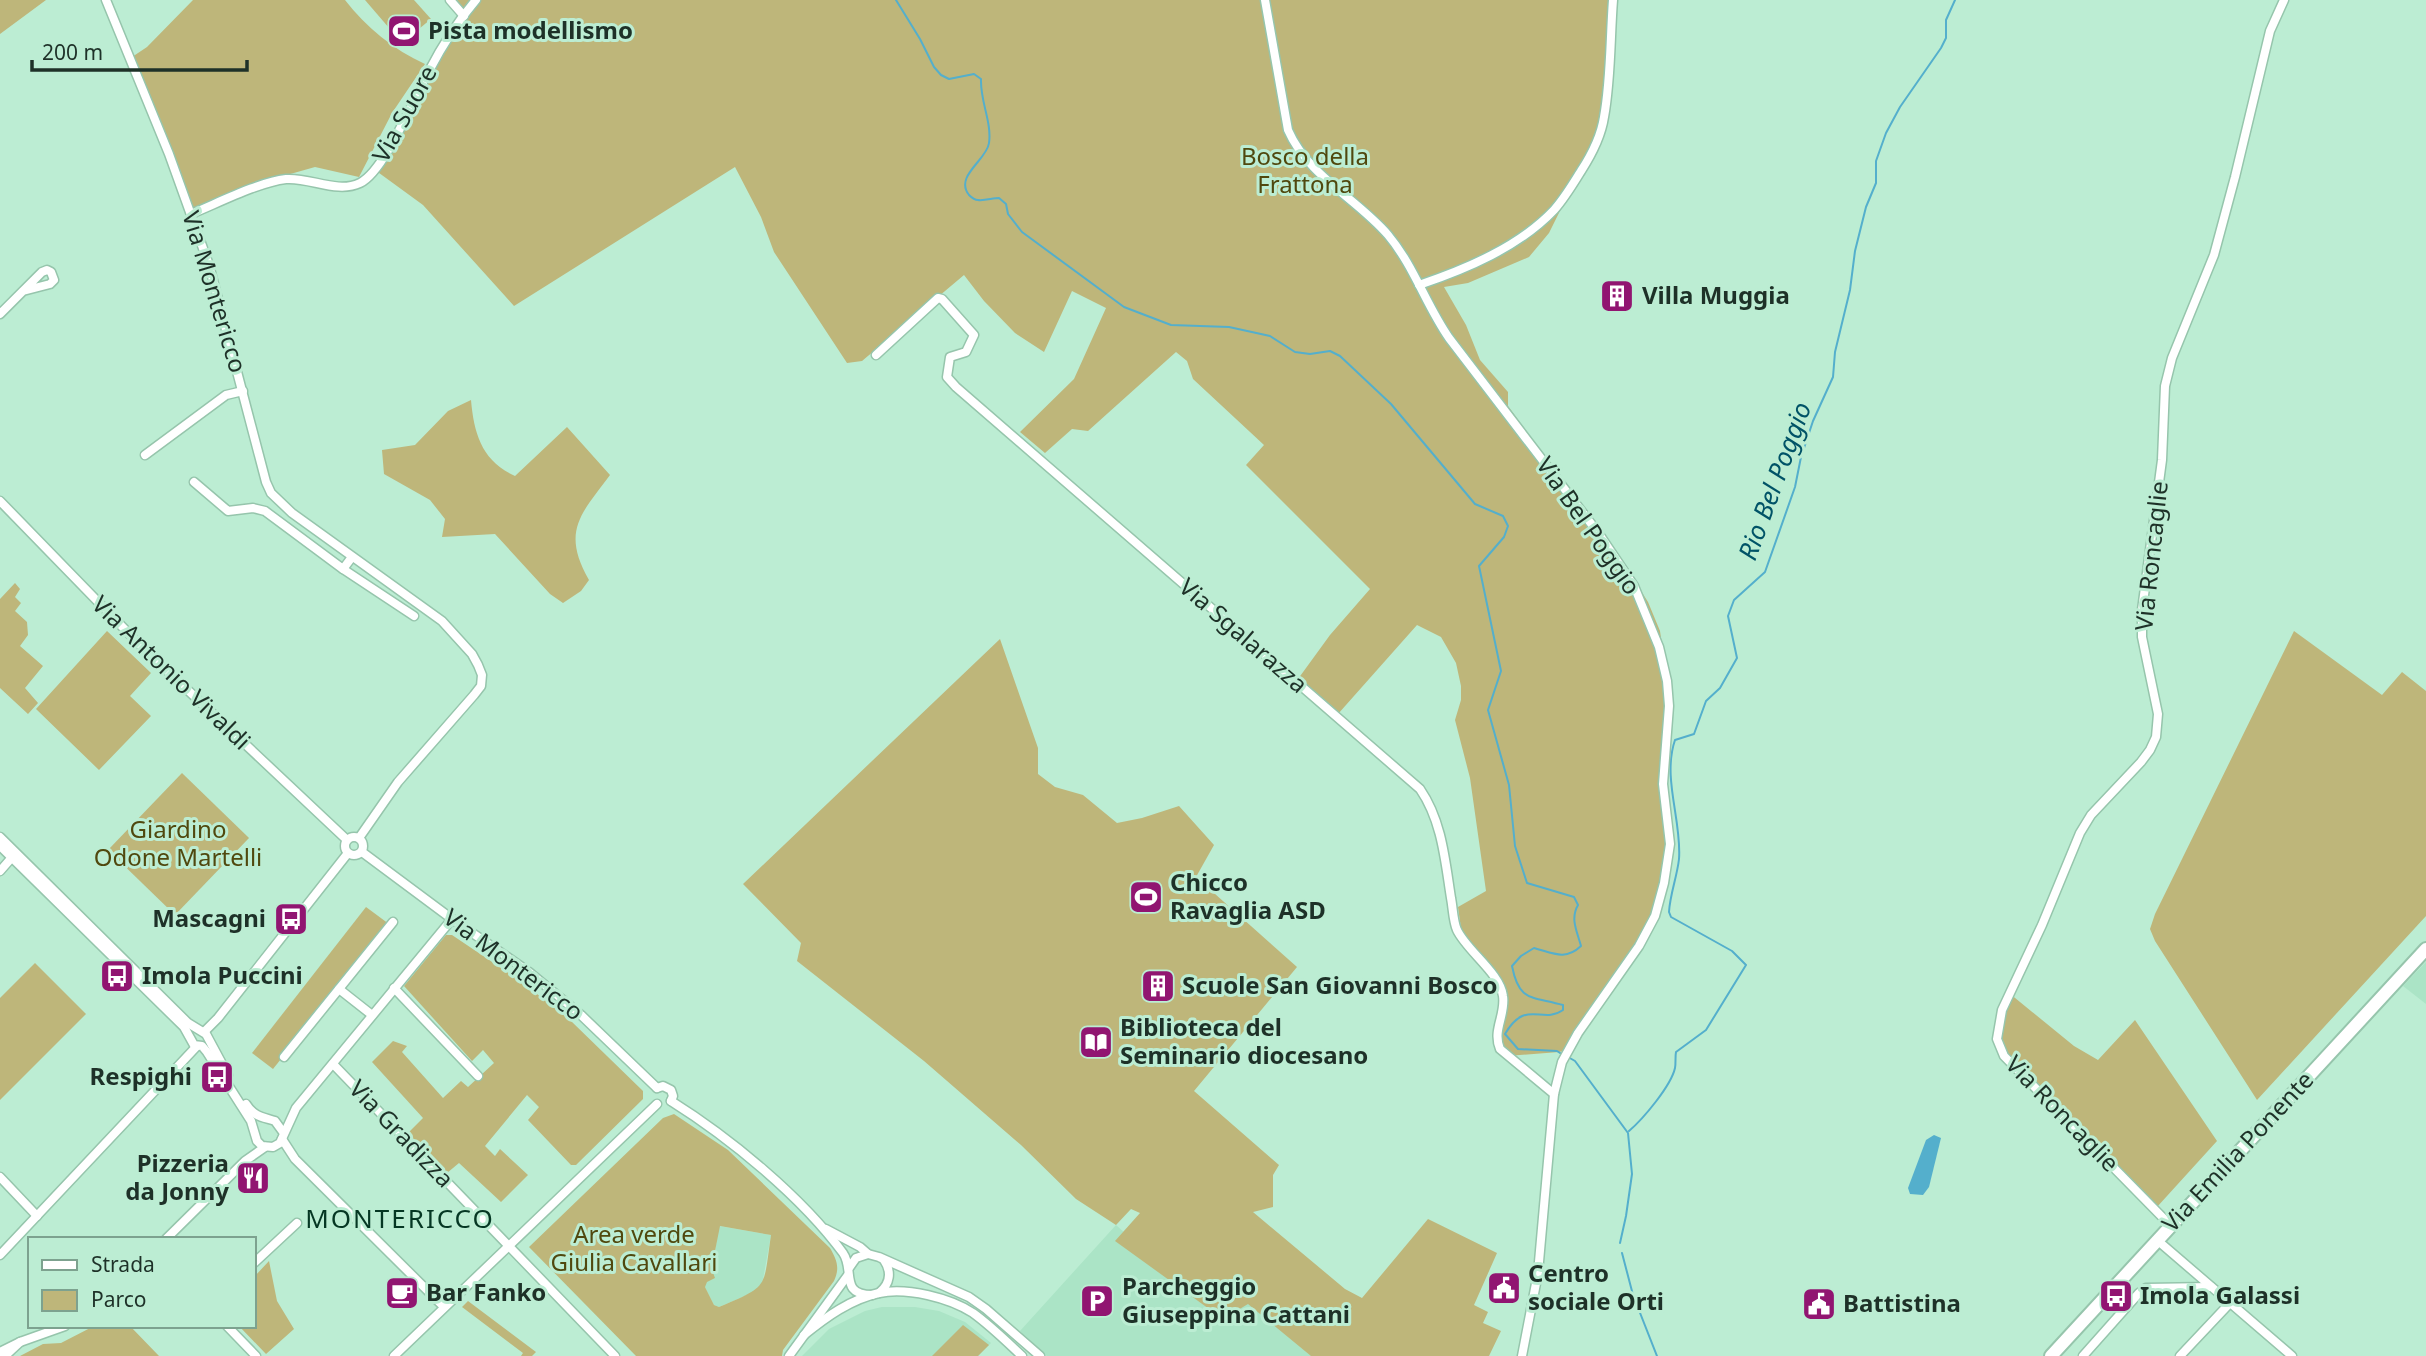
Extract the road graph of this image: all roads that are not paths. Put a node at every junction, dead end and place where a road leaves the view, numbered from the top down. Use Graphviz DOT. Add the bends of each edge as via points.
graph roads {
  1 [pos="106,0"];
  2 [pos="450,0"];
  3 [pos="476,0"];
  4 [pos="1265,0"];
  5 [pos="1613,0"];
  6 [pos="2284,0"];
  7 [pos="464,16"];
  8 [pos="191,214"];
  9 [pos="1419,285"];
  10 [pos="23,291"];
  11 [pos="0,314"];
  12 [pos="876,355"];
  13 [pos="243,391"];
  14 [pos="145,455"];
  15 [pos="194,482"];
  16 [pos="0,501"];
  17 [pos="352,557"];
  18 [pos="343,569"];
  19 [pos="414,616"];
  20 [pos="0,837"];
  21 [pos="359,838"];
  22 [pos="347,840"];
  23 [pos="0,846"];
  24 [pos="362,852"];
  25 [pos="348,853"];
  26 [pos="14,855"];
  27 [pos="0,871"];
  28 [pos="452,919"];
  29 [pos="393,922"];
  30 [pos="2426,949"];
  31 [pos="394,988"];
  32 [pos="339,989"];
  33 [pos="372,1016"];
  34 [pos="200,1039"];
  35 [pos="284,1057"];
  36 [pos="333,1064"];
  37 [pos="478,1076"];
  38 [pos="657,1088"];
  39 [pos="1554,1094"];
  40 [pos="671,1101"];
  41 [pos="657,1104"];
  42 [pos="296,1108"];
  43 [pos="265,1120"];
  44 [pos="275,1121"];
  45 [pos="256,1137"];
  46 [pos="280,1139"];
  47 [pos="265,1147"];
  48 [pos="245,1161"];
  49 [pos="0,1177"];
  50 [pos="37,1216"];
  51 [pos="297,1223"];
  52 [pos="2171,1226"];
  53 [pos="823,1228"];
  54 [pos="168,1237"];
  55 [pos="2157,1240"];
  56 [pos="509,1245"];
  57 [pos="868,1254"];
  58 [pos="0,1255"];
  59 [pos="884,1260"];
  60 [pos="256,1261"];
  61 [pos="848,1272"];
  62 [pos="2212,1287"];
  63 [pos="876,1294"];
  64 [pos="2230,1303"];
  65 [pos="443,1306"];
  66 [pos="59,1328"];
  67 [pos="229,1328"];
  68 [pos="804,1335"];
  69 [pos="20,1342"];
  70 [pos="0,1352"];
  71 [pos="5,1356"];
  72 [pos="256,1356"];
  73 [pos="394,1356"];
  74 [pos="615,1356"];
  75 [pos="789,1356"];
  76 [pos="1022,1356"];
  77 [pos="1040,1356"];
  78 [pos="1522,1356"];
  79 [pos="2051,1356"];
  80 [pos="2083,1356"];
  81 [pos="2180,1356"];
  82 [pos="2292,1356"];
  1 -- 8 [label="street, Via Montericco"];
  2 -- 7 [label="street"];
  3 -- 7 [label="street, Via Suore"];
  4 -- 9 [label="street, Via Bel Poggio" via="1288,130 1296,147 1386,233"];
  5 -- 9 [label="street" via="1604,119 1593,152 1577,178 1555,209 1530,232"];
  6 -- 52 [label="street, Via Roncaglie" via="2270,31 2214,255 2165,386 2162,460 2142,624 2158,714 2156,737 2151,750 2080,833 2002,1010 1997,1039 2004,1056"];
  7 -- 8 [label="street, Via Suore" via="429,70 384,156 366,179 348,187 299,179 277,181"];
  8 -- 13 [label="street, Via Montericco"];
  9 -- 39 [label="street, Via Bel Poggio" via="1448,338 1634,586 1659,647 1667,681 1663,784 1670,844 1655,916 1568,1049"];
  10 -- 11 [label="street"];
  12 -- 39 [label="street, Via Sgalarazza" via="942,299 974,335 966,352 950,357 947,377 956,387 1420,789 1439,827 1456,928 1499,983 1503,996 1496,1040 1500,1049"];
  13 -- 14 [label="street" via="226,396"];
  13 -- 17 [label="street, Via Montericco" via="271,493"];
  15 -- 18 [label="street" via="228,511 265,511"];
  16 -- 22 [label="street, Via Antonio Vivaldi" via="142,648"];
  17 -- 18 [label="street"];
  17 -- 21 [label="street, Via Montericco" via="442,621 472,654 482,675 481,686 398,782"];
  18 -- 19 [label="street"];
  20 -- 26 [label="street"];
  21 -- 22 [label="street"];
  21 -- 24 [label="street"];
  22 -- 25 [label="street"];
  23 -- 26 [label="street"];
  24 -- 25 [label="street"];
  24 -- 28 [label="street, Via Montericco"];
  25 -- 34 [label="street"];
  26 -- 27 [label="street"];
  26 -- 34 [label="street"];
  28 -- 31 [label="street"];
  28 -- 38 [label="street, Via Montericco" via="529,972"];
  29 -- 32 [label="street"];
  30 -- 52 [label="main road, Via Emilia Ponente"];
  31 -- 33 [label="street"];
  31 -- 37 [label="street"];
  32 -- 33 [label="street"];
  32 -- 35 [label="street"];
  33 -- 36 [label="street"];
  34 -- 43 [label="street" via="250,1110"];
  34 -- 45 [label="street" via="251,1121"];
  34 -- 50 [label="street"];
  36 -- 42 [label="street"];
  36 -- 56 [label="street, Via Gradizza"];
  38 -- 40 [label="street, Via Montericco" via="671,1090"];
  38 -- 41 [label="street" via="653,1096"];
  39 -- 78 [label="street, Via Bel Poggio" via="1539,1265"];
  40 -- 41 [label="street"];
  40 -- 53 [label="street, Via Montericco" via="731,1143"];
  41 -- 56 [label="street"];
  42 -- 44 [label="street"];
  42 -- 46 [label="street"];
  43 -- 44 [label="street"];
  43 -- 45 [label="street" via="258,1125"];
  44 -- 46 [label="street"];
  45 -- 47 [label="street"];
  45 -- 48 [label="street"];
  46 -- 47 [label="street"];
  46 -- 65 [label="street"];
  47 -- 48 [label="street"];
  48 -- 54 [label="street"];
  49 -- 50 [label="street"];
  50 -- 58 [label="street"];
  51 -- 60 [label="street"];
  52 -- 55 [label="main road, Via Emilia Ponente"];
  53 -- 57 [label="street, Via Montericco"];
  53 -- 61 [label="street, Via Montericco" via="847,1259"];
  55 -- 62 [label="street"];
  55 -- 79 [label="main road, Via Emilia Ponente"];
  56 -- 65 [label="street"];
  56 -- 74 [label="street, Via Gradizza"];
  57 -- 59 [label="street, Via Montericco"];
  57 -- 61 [label="street" via="856,1258"];
  59 -- 63 [label="street" via="888,1283"];
  59 -- 77 [label="street, Via Montericco" via="969,1297"];
  61 -- 63 [label="street, Via Montericco" via="853,1289"];
  61 -- 68 [label="street"];
  62 -- 64 [label="street"];
  62 -- 80 [label="street" via="2146,1289"];
  63 -- 68 [label="street" via="846,1305"];
  63 -- 76 [label="street" via="918,1293 947,1300 971,1312"];
  64 -- 81 [label="street"];
  64 -- 82 [label="street"];
  65 -- 73 [label="street"];
  66 -- 69 [label="street"];
  67 -- 72 [label="street"];
  68 -- 75 [label="street"];
  69 -- 70 [label="street"];
  69 -- 71 [label="street"];
}
